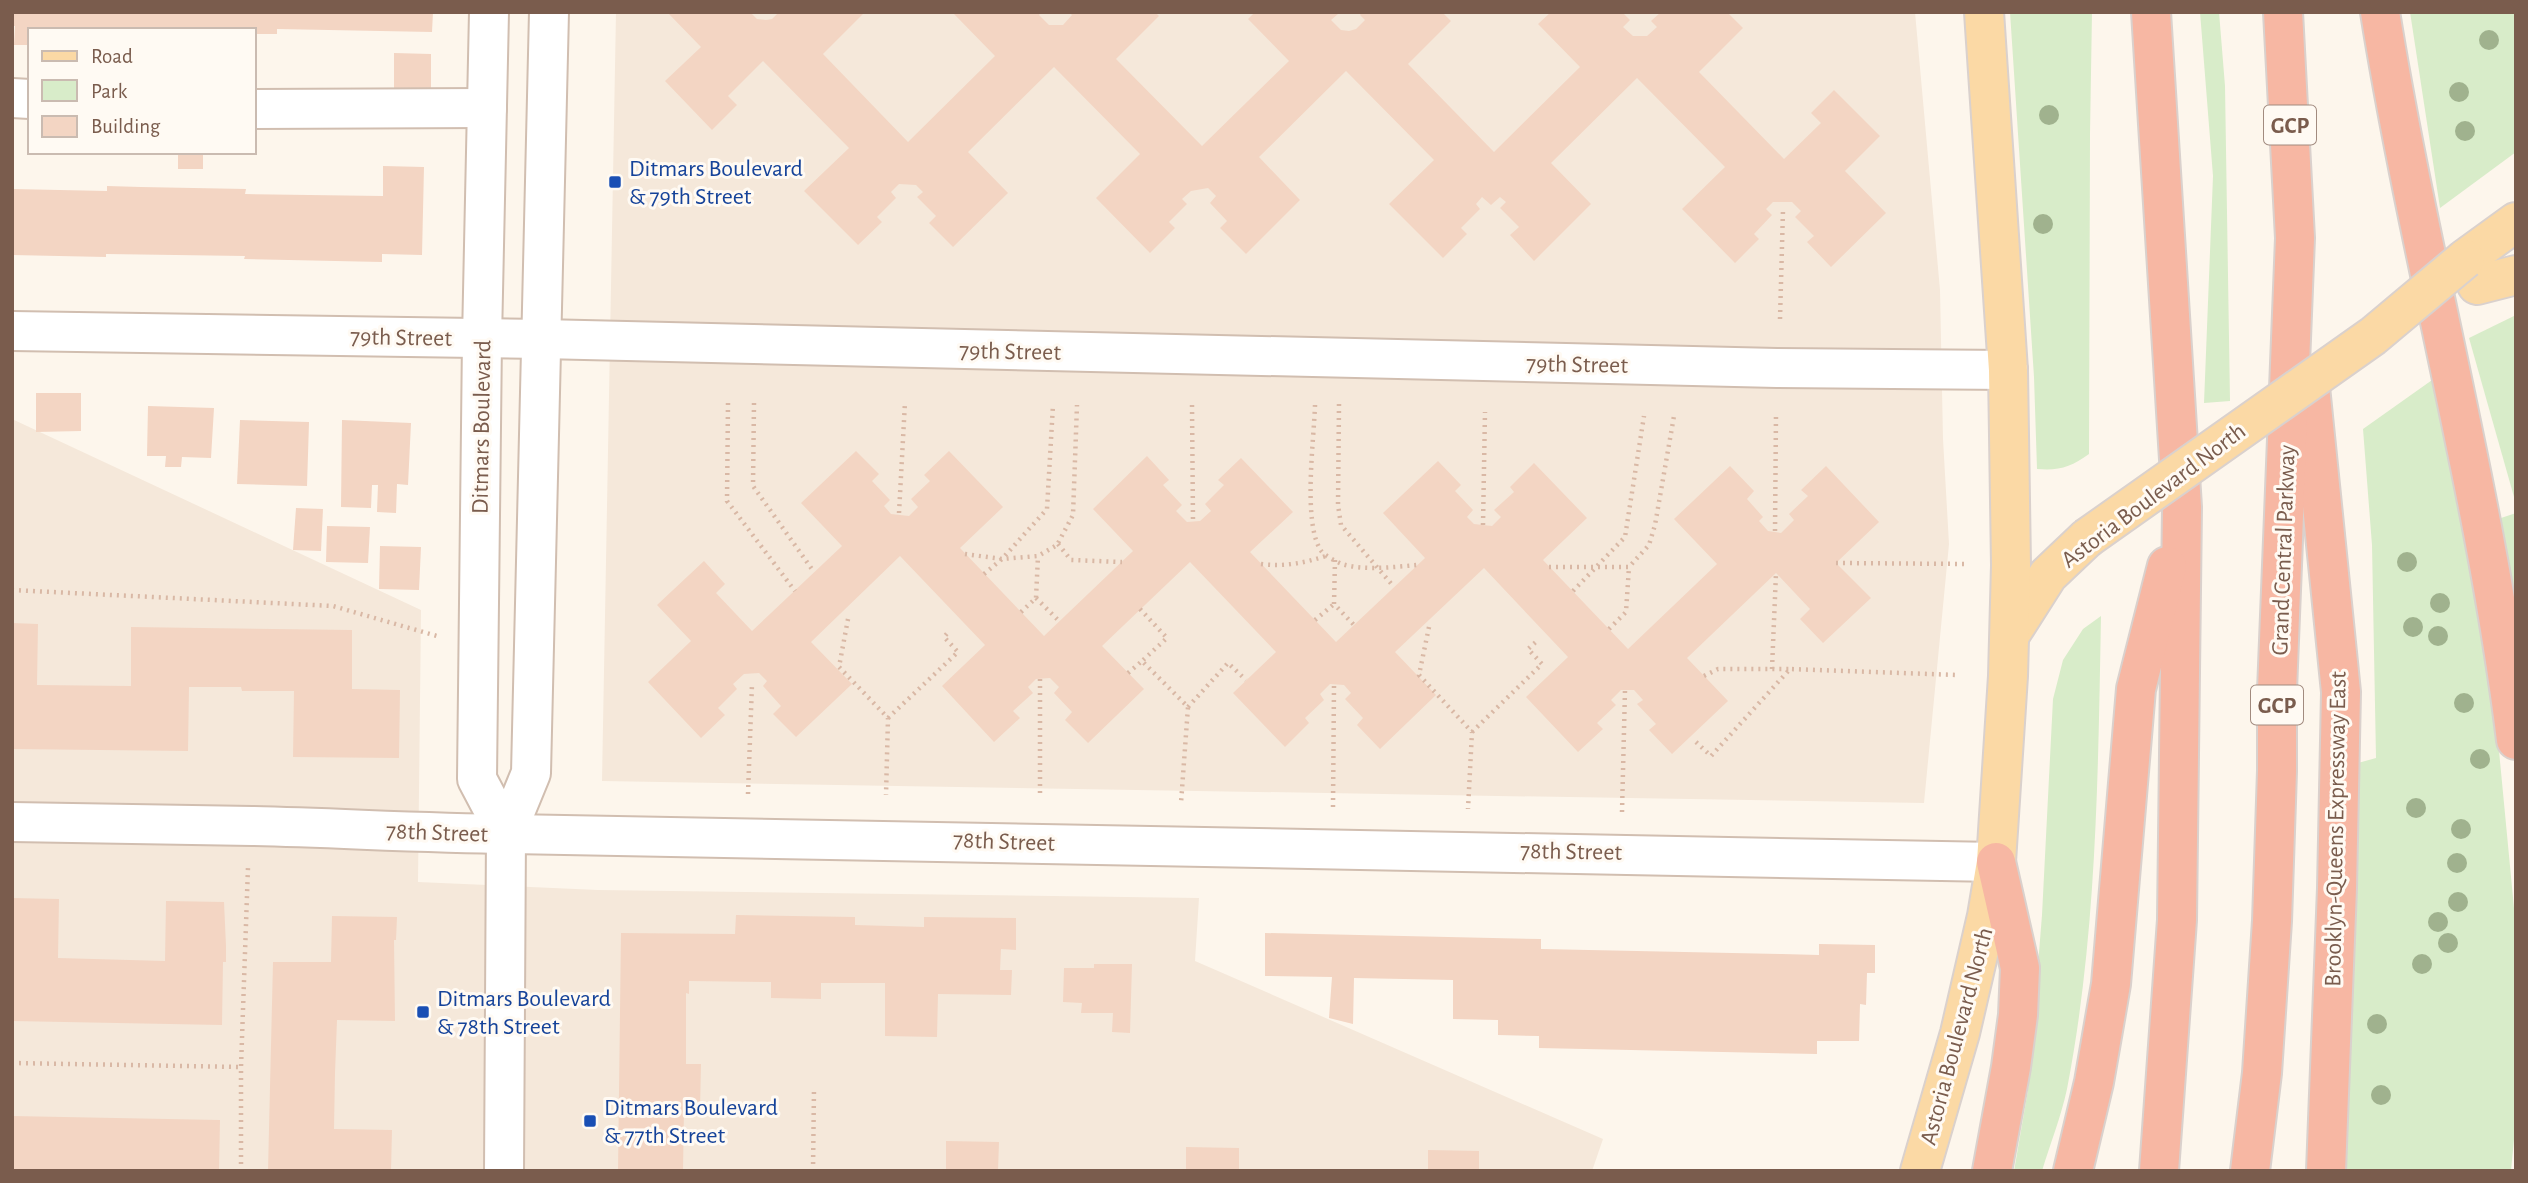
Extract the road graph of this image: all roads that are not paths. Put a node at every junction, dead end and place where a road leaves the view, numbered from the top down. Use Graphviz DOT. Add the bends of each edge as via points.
graph roads {
  1 [pos="489,12"];
  2 [pos="549,12"];
  3 [pos="1983,12"];
  4 [pos="2151,12"];
  5 [pos="2283,12"];
  6 [pos="2380,12"];
  7 [pos="487,108"];
  8 [pos="256,109"];
  9 [pos="2516,222"];
  10 [pos="2295,238"];
  11 [pos="2471,272"];
  12 [pos="2516,275"];
  13 [pos="12,331"];
  14 [pos="482,339"];
  15 [pos="542,339"];
  16 [pos="2008,370"];
  17 [pos="2182,507"];
  18 [pos="2010,635"];
  19 [pos="2516,740"];
  20 [pos="12,822"];
  21 [pos="506,834"];
  22 [pos="1996,862"];
  23 [pos="504,1171"];
  24 [pos="1920,1171"];
  25 [pos="1992,1171"];
  26 [pos="2073,1171"];
  27 [pos="2159,1171"];
  28 [pos="2250,1171"];
  29 [pos="2326,1171"];
  1 -- 7 [label="street, Ditmars Boulevard"];
  2 -- 15 [label="street, Ditmars Boulevard"];
  3 -- 16 [label="main road"];
  4 -- 17 [label="highway"];
  5 -- 10 [label="highway, Grand Central Parkway / GCP"];
  6 -- 19 [label="highway" via="2406,163 2497,605"];
  7 -- 8 [label="street"];
  7 -- 14 [label="street, Ditmars Boulevard"];
  9 -- 11 [label="main road, Astoria Boulevard North"];
  10 -- 28 [label="highway, Grand Central Parkway / GCP" via="2271,933"];
  10 -- 29 [label="highway, Brooklyn-Queens Expressway East" via="2342,692"];
  11 -- 12 [label="main road"];
  11 -- 18 [label="main road, Astoria Boulevard North, bridge" via="2087,538 2048,575"];
  13 -- 14 [label="street, 79th Street"];
  14 -- 15 [label="street, 79th Street"];
  14 -- 21 [label="street, Ditmars Boulevard" via="477,779"];
  15 -- 16 [label="street, 79th Street"];
  15 -- 21 [label="street, Ditmars Boulevard" via="531,773"];
  16 -- 18 [label="main road"];
  17 -- 26 [label="highway" via="2136,689 2111,984"];
  17 -- 27 [label="highway" via="2178,920"];
  18 -- 22 [label="main road, Astoria Boulevard North"];
  20 -- 21 [label="street, 78th Street"];
  21 -- 22 [label="street, 78th Street" via="1333,846"];
  21 -- 23 [label="street, Ditmars Boulevard"];
  22 -- 24 [label="main road, Astoria Boulevard North" via="1975,972"];
  22 -- 25 [label="highway" via="2020,968 2011,1068"];
}
